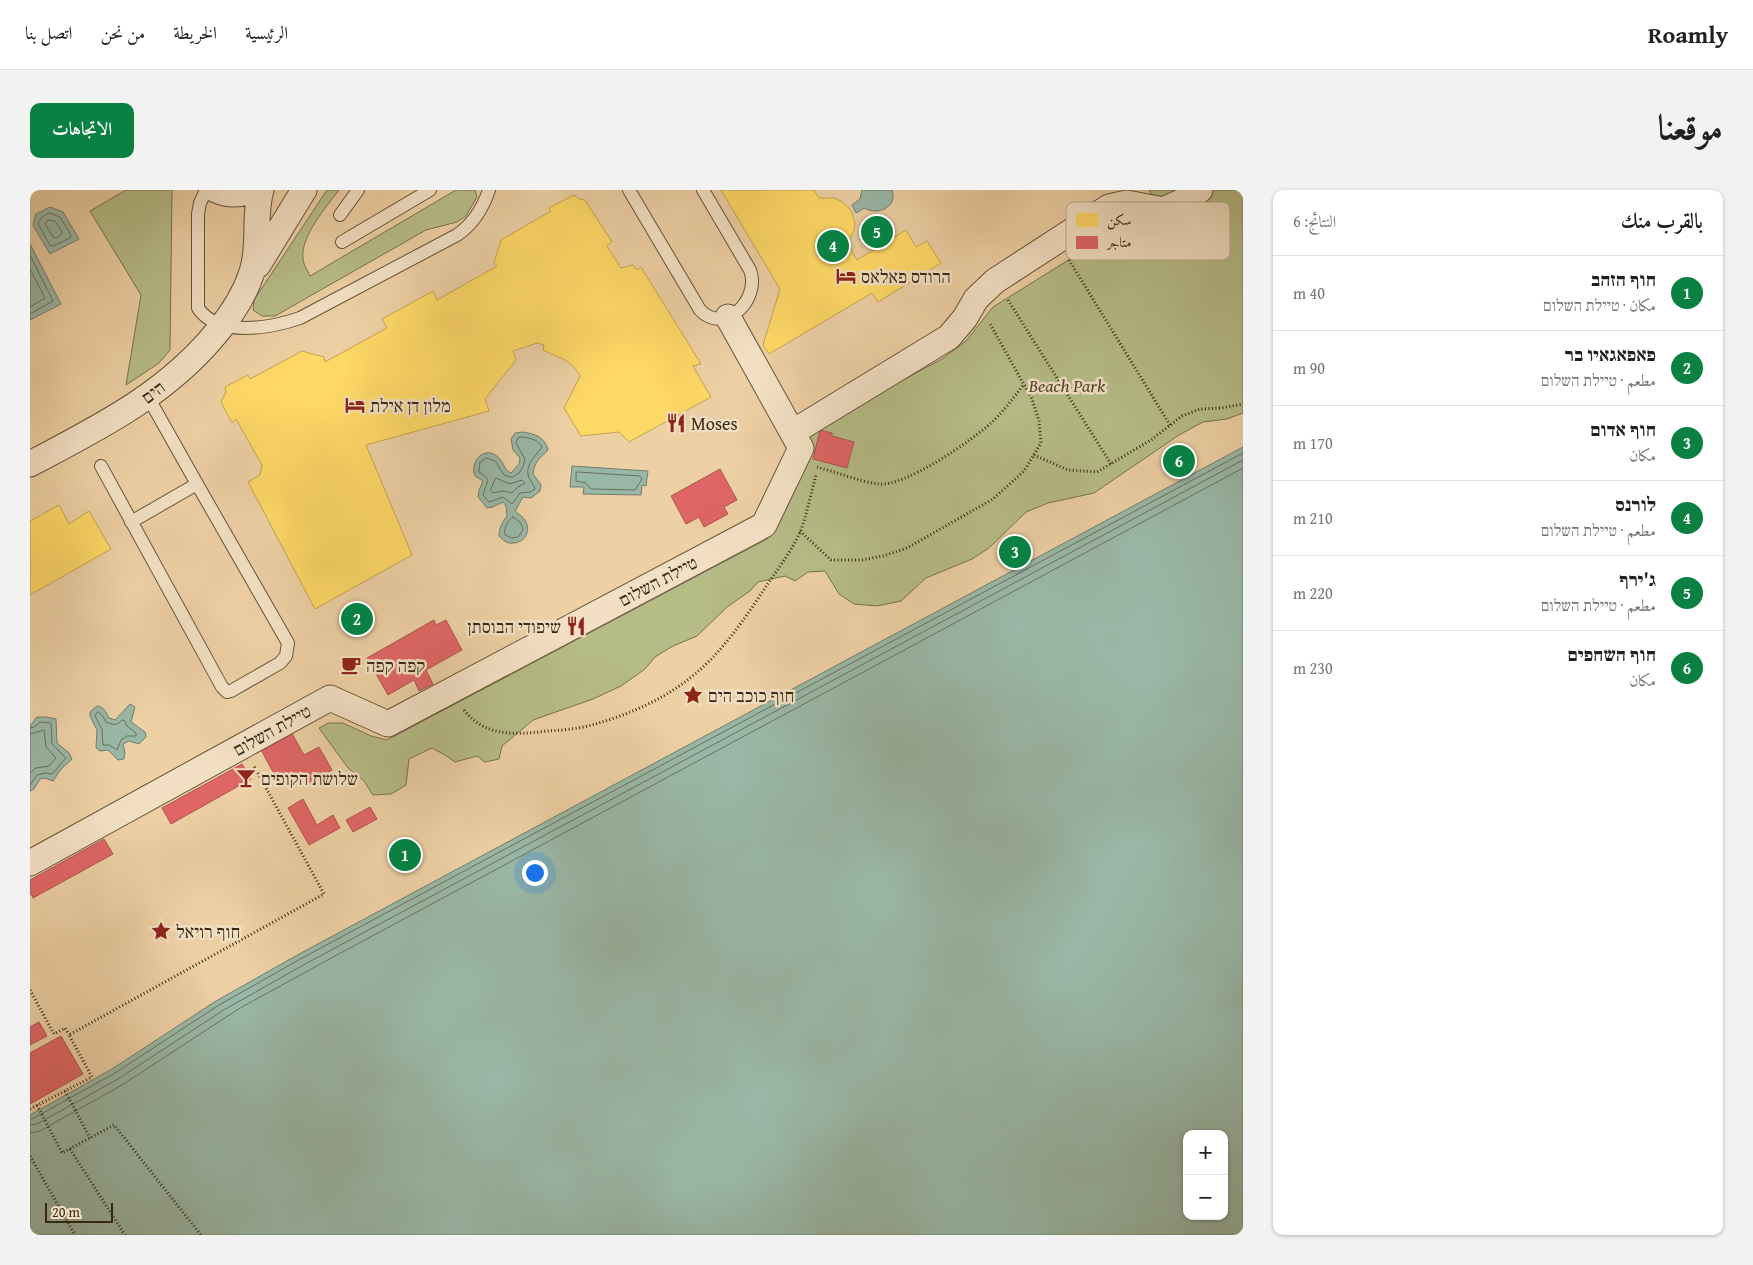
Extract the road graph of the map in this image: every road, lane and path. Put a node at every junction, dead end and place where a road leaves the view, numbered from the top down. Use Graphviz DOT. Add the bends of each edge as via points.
graph roads {
  1 [pos="206,190"];
  2 [pos="216,190"];
  3 [pos="253,190"];
  4 [pos="261,190"];
  5 [pos="304,190"];
  6 [pos="358,190"];
  7 [pos="430,190"];
  8 [pos="489,190"];
  9 [pos="629,190"];
  10 [pos="703,190"];
  11 [pos="1200,190"];
  12 [pos="414,194"];
  13 [pos="1181,202"];
  14 [pos="340,216"];
  15 [pos="1066,235"];
  16 [pos="1057,241"];
  17 [pos="342,242"];
  18 [pos="1066,256"];
  19 [pos="1069,260"];
  20 [pos="996,281"];
  21 [pos="246,286"];
  22 [pos="976,299"];
  23 [pos="728,317"];
  24 [pos="222,326"];
  25 [pos="1024,384"];
  26 [pos="148,397"];
  27 [pos="1243,404"];
  28 [pos="1170,424"];
  29 [pos="793,432"];
  30 [pos="1034,455"];
  31 [pos="794,462"];
  32 [pos="30,464"];
  33 [pos="1111,465"];
  34 [pos="101,466"];
  35 [pos="818,468"];
  36 [pos="197,484"];
  37 [pos="132,522"];
  38 [pos="800,531"];
  39 [pos="450,691"];
  40 [pos="243,746"];
  41 [pos="30,863"];
  42 [pos="30,990"];
  43 [pos="68,1035"];
  44 [pos="65,1091"];
  45 [pos="37,1106"];
  46 [pos="30,1109"];
  47 [pos="90,1138"];
  48 [pos="70,1149"];
  49 [pos="30,1156"];
  50 [pos="74,1235"];
  51 [pos="125,1235"];
  52 [pos="201,1235"];
  1 -- 24 [label="lane" via="198,214 198,308"];
  2 -- 3 [label="street" via="232,194"];
  4 -- 21 [label="street, הים" via="257,206 258,247"];
  5 -- 21 [label="street, הים"];
  6 -- 14 [label="lane"];
  7 -- 12 [label="lane"];
  8 -- 24 [label="lane" via="475,219 462,232 300,318 264,328"];
  9 -- 23 [label="lane" via="700,310 715,319"];
  10 -- 23 [label="lane" via="752,276 748,299"];
  11 -- 13 [label="street"];
  12 -- 17 [label="lane"];
  15 -- 16 [label="street"];
  16 -- 18 [label="path"];
  16 -- 20 [label="street"];
  19 -- 28 [label="path"];
  20 -- 22 [label="street"];
  20 -- 33 [label="path"];
  21 -- 24 [label="street, הים"];
  22 -- 25 [label="path"];
  22 -- 29 [label="street" via="949,337"];
  23 -- 29 [label="street"];
  24 -- 26 [label="street, הים" via="188,364"];
  25 -- 30 [label="path" via="1039,421 1041,443"];
  25 -- 35 [label="path" via="992,422 939,462 899,480 881,485"];
  26 -- 32 [label="street, הים"];
  26 -- 36 [label="lane"];
  27 -- 28 [label="path" via="1200,409"];
  28 -- 33 [label="path"];
  29 -- 31 [label="street, טיילת השלום" via="801,448"];
  30 -- 33 [label="path" via="1068,470 1097,472"];
  30 -- 38 [label="path" via="1024,471 993,499 907,548 862,560 831,560"];
  31 -- 35 [label="path"];
  31 -- 39 [label="street, טיילת השלום" via="764,525"];
  34 -- 37 [label="lane"];
  35 -- 38 [label="path"];
  36 -- 37 [label="lane"];
  36 -- 37 [label="lane" via="288,643 286,656 280,663 231,692 222,687"];
  38 -- 39 [label="path" via="726,644 690,678 656,700 594,725 527,733 496,732 470,718"];
  39 -- 40 [label="street, טיילת השלום" via="388,724 330,698"];
  40 -- 41 [label="street, טיילת השלום"];
  40 -- 43 [label="path" via="324,894"];
  42 -- 43 [label="path" via="54,1034 65,1028"];
  43 -- 44 [label="path" via="92,1077"];
  44 -- 45 [label="path"];
  44 -- 47 [label="path"];
  45 -- 46 [label="path"];
  45 -- 48 [label="path" via="62,1153"];
  47 -- 48 [label="path"];
  47 -- 52 [label="path" via="114,1125"];
  48 -- 51 [label="path"];
  49 -- 50 [label="path"];
}
